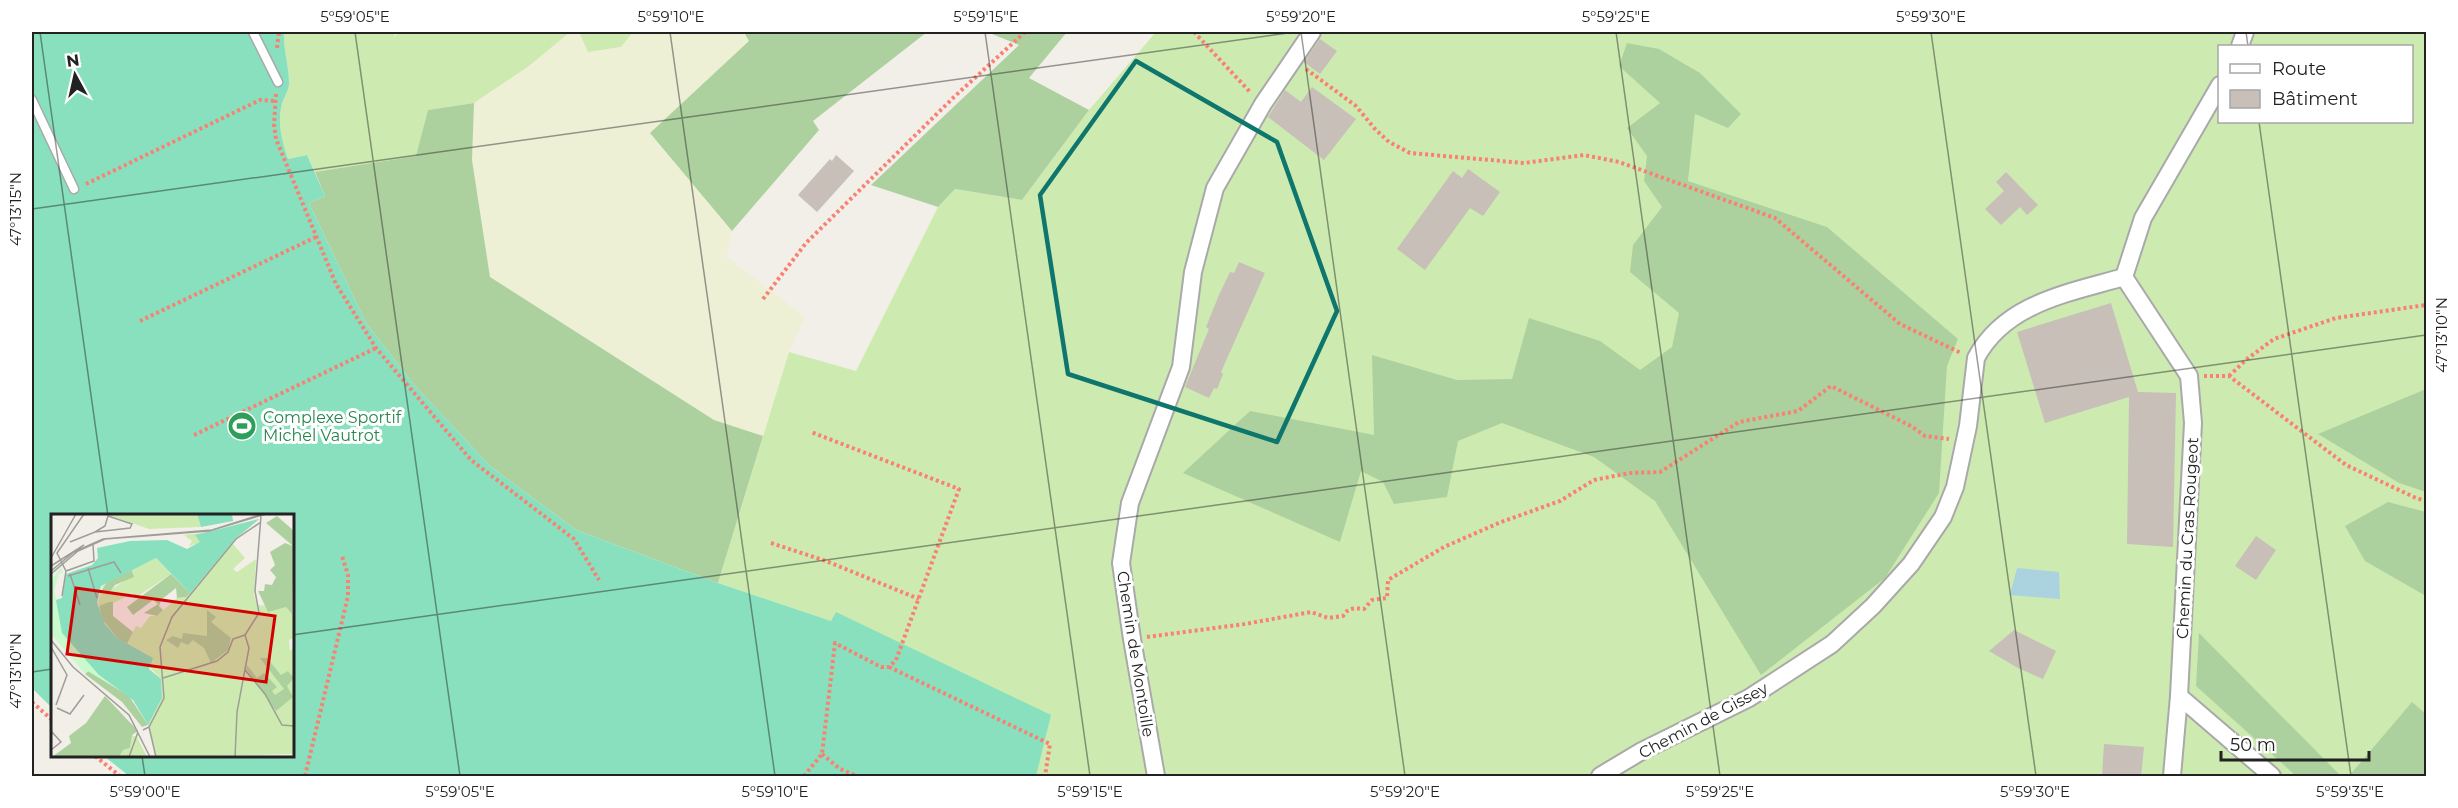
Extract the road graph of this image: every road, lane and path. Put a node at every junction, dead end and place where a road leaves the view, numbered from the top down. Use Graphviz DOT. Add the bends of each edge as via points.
graph roads {
  1 [pos="253,32"];
  2 [pos="1025,32"];
  3 [pos="1194,32"];
  4 [pos="1312,32"];
  5 [pos="1293,60"];
  6 [pos="278,82"];
  7 [pos="2218,89"];
  8 [pos="32,100"];
  9 [pos="276,100"];
  10 [pos="1263,104"];
  11 [pos="75,189"];
  12 [pos="316,237"];
  13 [pos="2124,277"];
  14 [pos="763,299"];
  15 [pos="2427,305"];
  16 [pos="140,321"];
  17 [pos="376,348"];
  18 [pos="1976,358"];
  19 [pos="1968,426"];
  20 [pos="811,432"];
  21 [pos="194,435"];
  22 [pos="2427,501"];
  23 [pos="771,543"];
  24 [pos="342,556"];
  25 [pos="599,580"];
  26 [pos="919,599"];
  27 [pos="1132,639"];
  28 [pos="889,667"];
  29 [pos="2179,696"];
  30 [pos="32,702"];
  31 [pos="51,719"];
  32 [pos="822,754"];
  33 [pos="96,757"];
  34 [pos="120,777"];
  35 [pos="305,777"];
  36 [pos="804,777"];
  37 [pos="856,777"];
  38 [pos="1045,777"];
  39 [pos="1156,777"];
  40 [pos="1600,777"];
  41 [pos="2172,777"];
  42 [pos="2272,777"];
  1 -- 6 [label="lane"];
  2 -- 14 [label="path" via="806,243"];
  3 -- 10 [label="path"];
  4 -- 5 [label="street, Chemin de Montoille"];
  5 -- 10 [label="street, Chemin de Montoille"];
  5 -- 18 [label="path" via="1356,106 1389,142 1410,153 1524,163 1584,155 1619,162 1775,218 1900,324"];
  6 -- 9 [label="path"];
  7 -- 13 [label="street" via="2143,218"];
  8 -- 11 [label="lane"];
  9 -- 11 [label="path" via="260,100"];
  9 -- 12 [label="path" via="276,139"];
  10 -- 27 [label="street, Chemin de Montoille" via="1215,188 1193,272 1181,367 1130,503 1121,562"];
  12 -- 16 [label="path"];
  12 -- 17 [label="path" via="336,284"];
  13 -- 18 [label="street, Chemin de Gissey" via="2037,303 1996,330"];
  13 -- 29 [label="street, Chemin du Cras Rougeot" via="2189,376 2193,423"];
  15 -- 22 [label="path" via="2336,318 2274,339 2229,376 2346,465"];
  17 -- 21 [label="path"];
  17 -- 25 [label="path" via="471,460 574,539"];
  18 -- 19 [label="street, Chemin de Gissey"];
  19 -- 27 [label="path" via="1948,439 1925,435 1831,386 1798,411 1739,422 1660,472 1594,480 1560,501 1444,547 1388,580 1387,598 1372,600 1364,609 1353,608 1343,616 1328,618 1311,612"];
  19 -- 40 [label="street, Chemin de Gissey" via="1955,487 1943,517 1911,564 1873,606 1832,644 1749,698 1640,752"];
  20 -- 26 [label="path" via="959,489"];
  23 -- 26 [label="path"];
  24 -- 35 [label="path" via="348,575 348,596"];
  26 -- 28 [label="path" via="896,660"];
  27 -- 39 [label="street, Chemin de Montoille"];
  28 -- 32 [label="path" via="881,668 835,643"];
  28 -- 38 [label="path" via="1050,744"];
  29 -- 41 [label="street, Chemin du Cras Rougeot"];
  29 -- 42 [label="street"];
  30 -- 31 [label="path"];
  32 -- 36 [label="path"];
  32 -- 37 [label="path"];
  33 -- 34 [label="path"];
}
